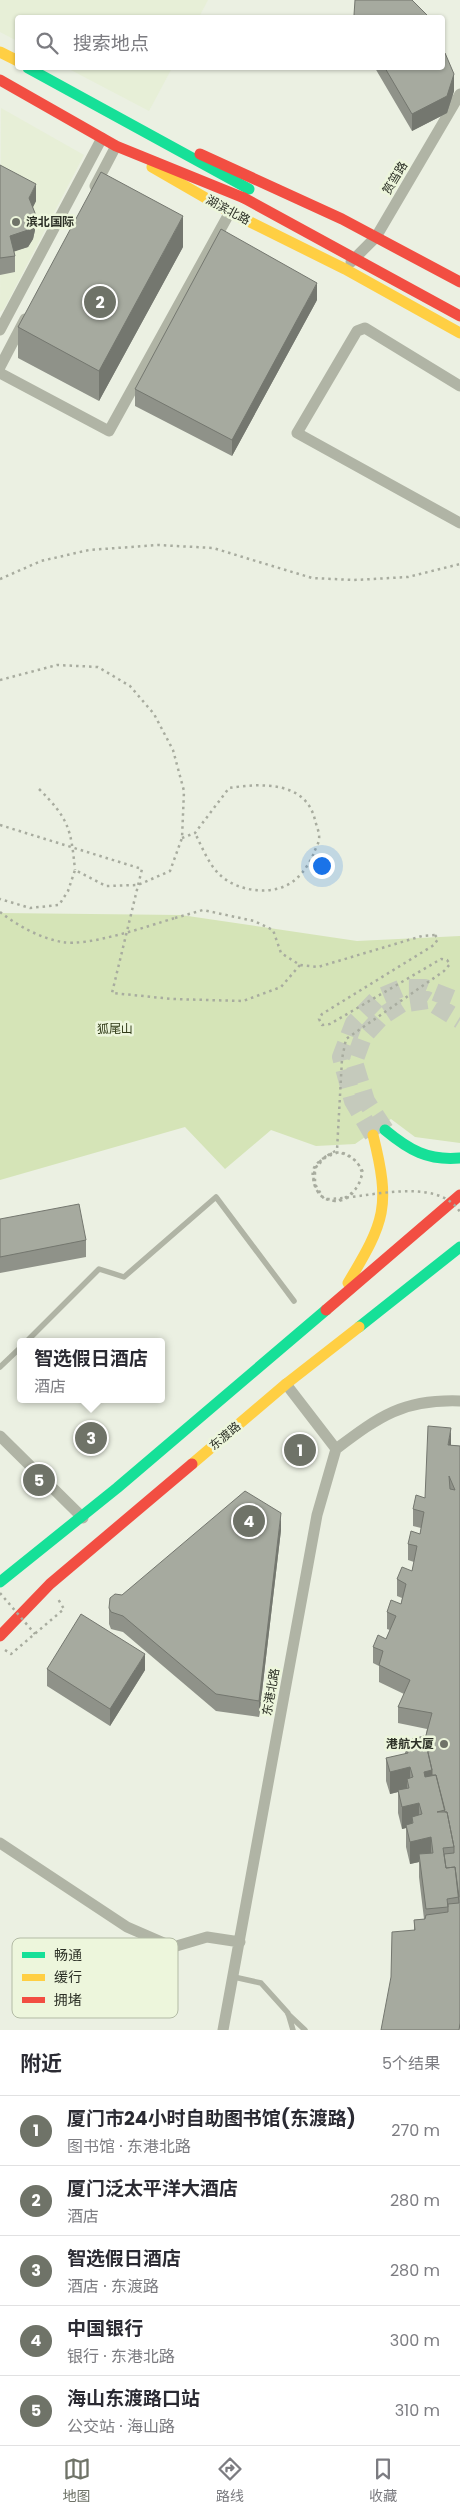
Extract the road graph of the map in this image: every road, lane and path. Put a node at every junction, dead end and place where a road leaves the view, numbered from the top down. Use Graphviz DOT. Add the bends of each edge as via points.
graph roads {
  1 [pos="0,52"];
  2 [pos="15,60"];
  3 [pos="32,70"];
  4 [pos="1,83"];
  5 [pos="460,94"];
  6 [pos="124,120"];
  7 [pos="102,138"];
  8 [pos="116,146"];
  9 [pos="246,193"];
  10 [pos="88,199"];
  11 [pos="230,212"];
  12 [pos="376,237"];
  13 [pos="345,269"];
  14 [pos="460,282"];
  15 [pos="32,305"];
  16 [pos="460,307"];
  17 [pos="460,316"];
  18 [pos="0,330"];
  19 [pos="460,333"];
  20 [pos="0,367"];
  21 [pos="0,373"];
  22 [pos="460,386"];
  23 [pos="460,523"];
  24 [pos="460,564"];
  25 [pos="0,579"];
  26 [pos="0,680"];
  27 [pos="40,789"];
  28 [pos="0,825"];
  29 [pos="195,833"];
  30 [pos="182,838"];
  31 [pos="73,847"];
  32 [pos="75,870"];
  33 [pos="138,885"];
  34 [pos="0,899"];
  35 [pos="0,912"];
  36 [pos="300,965"];
  37 [pos="385,1130"];
  38 [pos="373,1135"];
  39 [pos="460,1158"];
  40 [pos="460,1195"];
  41 [pos="460,1212"];
  42 [pos="460,1247"];
  43 [pos="340,1296"];
  44 [pos="294,1301"];
  45 [pos="30,1338"];
  46 [pos="17,1350"];
  47 [pos="0,1367"];
  48 [pos="286,1384"];
  49 [pos="460,1401"];
  50 [pos="0,1436"];
  51 [pos="336,1449"];
  52 [pos="83,1518"];
  53 [pos="0,1582"];
  54 [pos="50,1584"];
  55 [pos="0,1593"];
  56 [pos="64,1610"];
  57 [pos="0,1621"];
  58 [pos="35,1634"];
  59 [pos="0,1636"];
  60 [pos="11,1654"];
  61 [pos="0,1843"];
  62 [pos="153,1938"];
  63 [pos="240,1942"];
  64 [pos="178,1945"];
  65 [pos="234,1976"];
  66 [pos="288,2014"];
  67 [pos="223,2030"];
  68 [pos="293,2030"];
  69 [pos="305,2030"];
  1 -- 2 [label="main road"];
  3 -- 6 [label="main road"];
  4 -- 7 [label="main road, 湖滨北路"];
  5 -- 12 [label="street, 筼筜路"];
  6 -- 9 [label="main road"];
  6 -- 12 [label="main road" via="342,218"];
  7 -- 8 [label="main road, 湖滨北路"];
  7 -- 18 [label="street"];
  8 -- 9 [label="main road"];
  8 -- 10 [label="street"];
  8 -- 11 [label="main road, 湖滨北路"];
  9 -- 16 [label="main road"];
  9 -- 17 [label="main road, bridge"];
  11 -- 13 [label="main road, 湖滨北路"];
  11 -- 21 [label="street" via="109,431"];
  12 -- 13 [label="street, 筼筜路"];
  12 -- 14 [label="main road"];
  13 -- 19 [label="main road, 湖滨北路"];
  15 -- 20 [label="street"];
  22 -- 23 [label="street" via="365,328 357,330 296,433"];
  24 -- 25 [label="path" via="408,577 312,578 213,548 158,545 89,550 41,561"];
  26 -- 30 [label="path" via="57,665 98,667 130,686 154,714 174,750 184,791"];
  27 -- 31 [label="path" via="58,809 72,835"];
  28 -- 31 [label="path"];
  29 -- 29 [label="path" via="220,875 236,886 255,891 276,889 297,879 310,861 320,838 314,814 301,796 282,786 254,784 229,788"];
  29 -- 30 [label="path"];
  30 -- 33 [label="path" via="170,871"];
  31 -- 32 [label="path"];
  31 -- 33 [label="path" via="142,869"];
  32 -- 33 [label="path" via="106,886"];
  32 -- 34 [label="path" via="59,905 30,908"];
  33 -- 36 [label="path" via="112,993 243,1001 281,987"];
  35 -- 36 [label="path, bridge" via="17,926 63,942 101,939 203,910 254,921 273,930 281,953"];
  36 -- 41 [label="path, bridge" via="318,966 422,936 435,935 438,939 319,1019 322,1024 330,1024 441,959 448,960 450,964 346,1039 337,1150 326,1154 315,1164 312,1182 320,1196 328,1198 336,1201 343,1199 350,1196 354,1191 359,1186 363,1172 360,1166 356,1159 345,1153 337,1153 330,1154 318,1163 316,1170 314,1176 316,1184 318,1192 324,1196 330,1201 339,1201 346,1197 354,1193 358,1186 361,1178 361,1172 360,1165 356,1162 353,1158 346,1155 339,1152 332,1154 326,1157 320,1162 315,1168 315,1176 315,1184 320,1191 324,1199 334,1199 343,1200 401,1190 419,1191 439,1195"];
  37 -- 39 [label="main road" via="408,1151 442,1161"];
  38 -- 43 [label="main road" via="383,1172 382,1218 368,1250"];
  40 -- 43 [label="main road"];
  42 -- 48 [label="main road, 东渡路"];
  43 -- 52 [label="main road"];
  44 -- 45 [label="lane" via="216,1197 124,1277 99,1269"];
  46 -- 47 [label="lane"];
  48 -- 51 [label="street"];
  48 -- 54 [label="main road, 东渡路"];
  49 -- 51 [label="street" via="414,1404 394,1410 374,1420"];
  50 -- 52 [label="street"];
  51 -- 63 [label="street, 东港北路" via="317,1515"];
  52 -- 53 [label="main road"];
  54 -- 57 [label="main road"];
  54 -- 59 [label="main road, 东渡路"];
  55 -- 58 [label="path, bridge"];
  56 -- 58 [label="path"];
  58 -- 60 [label="path"];
  61 -- 62 [label="street" via="127,1926"];
  63 -- 64 [label="street" via="207,1937"];
  63 -- 65 [label="street, 东港北路"];
  65 -- 66 [label="lane" via="261,1983"];
  65 -- 67 [label="street, 东港北路"];
  66 -- 68 [label="lane"];
  66 -- 69 [label="lane"];
}
